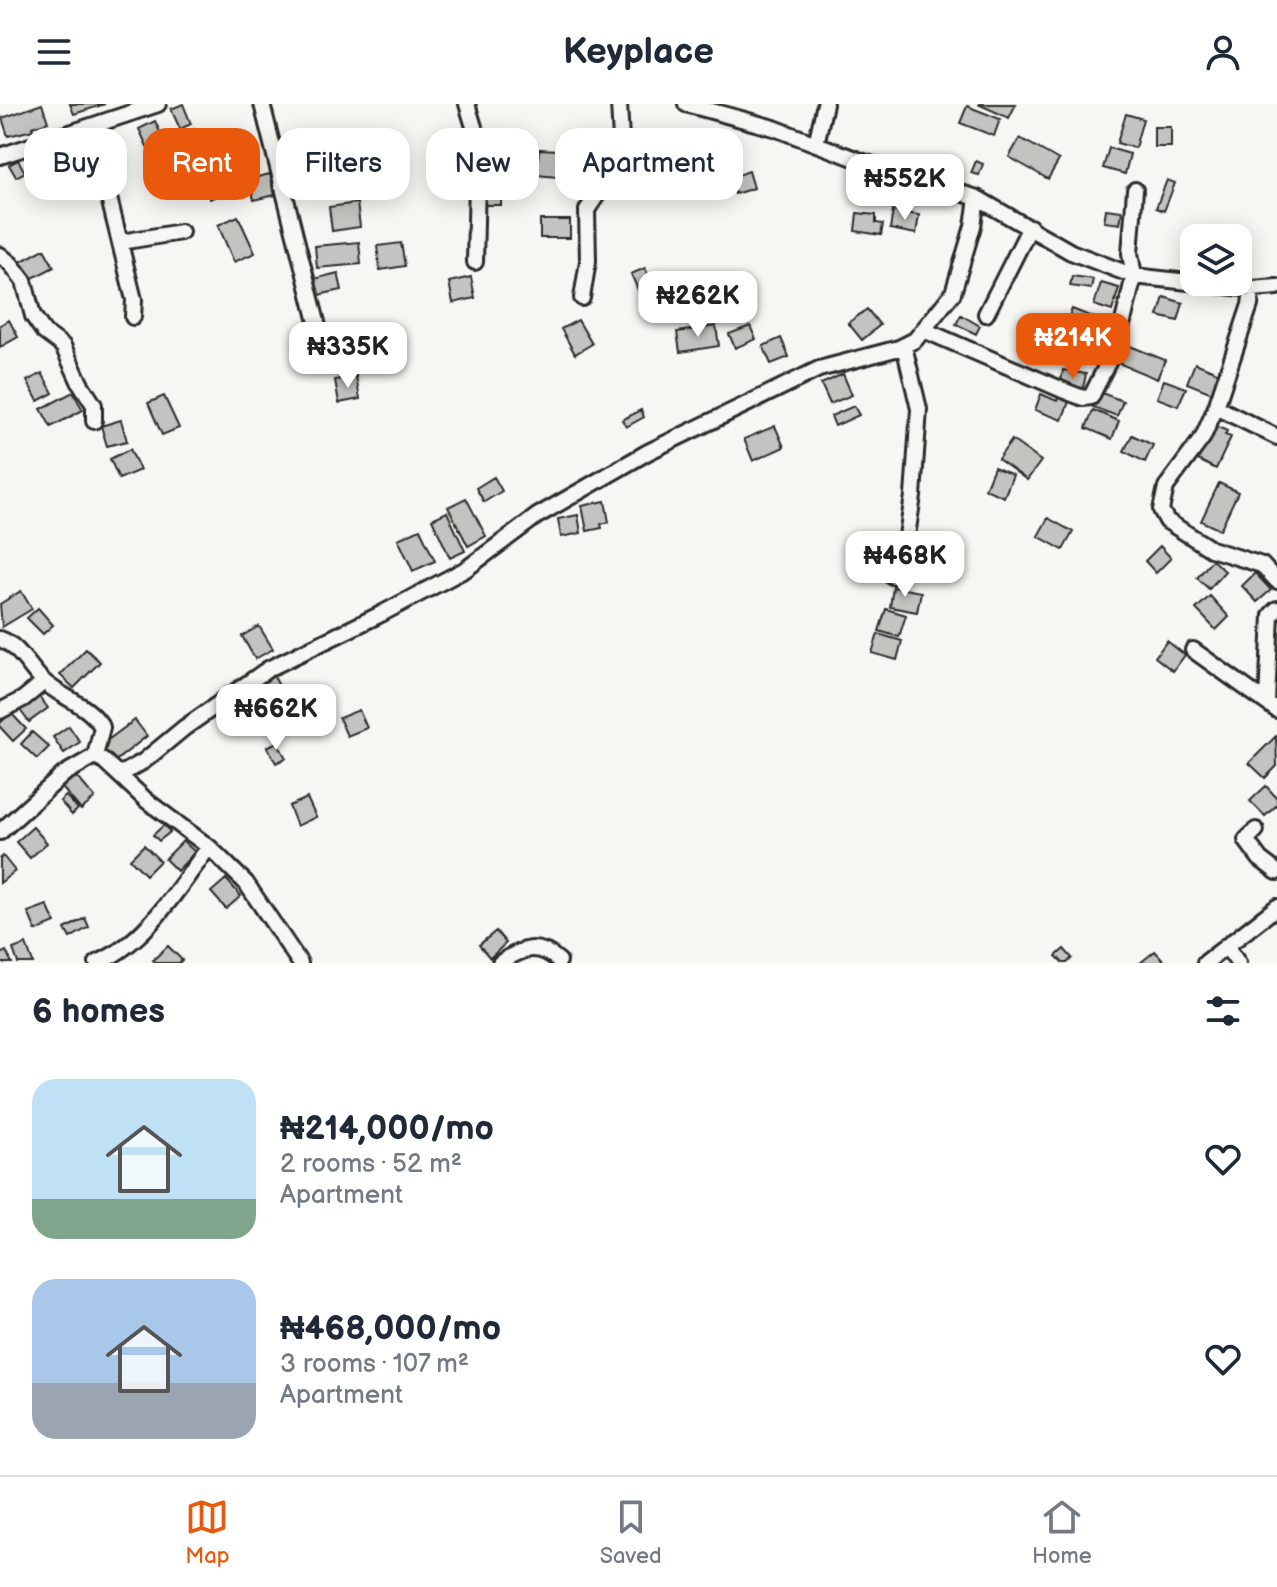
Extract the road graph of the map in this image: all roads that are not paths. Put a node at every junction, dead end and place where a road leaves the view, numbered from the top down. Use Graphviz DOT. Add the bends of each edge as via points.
graph roads {
  1 [pos="158,104"];
  2 [pos="262,104"];
  3 [pos="467,104"];
  4 [pos="619,104"];
  5 [pos="686,104"];
  6 [pos="825,104"];
  7 [pos="91,128"];
  8 [pos="816,144"];
  9 [pos="24,149"];
  10 [pos="0,156"];
  11 [pos="276,164"];
  12 [pos="1135,190"];
  13 [pos="977,198"];
  14 [pos="110,200"];
  15 [pos="285,200"];
  16 [pos="1030,227"];
  17 [pos="181,232"];
  18 [pos="121,242"];
  19 [pos="0,255"];
  20 [pos="475,262"];
  21 [pos="1134,276"];
  22 [pos="1180,281"];
  23 [pos="1277,287"];
  24 [pos="1252,289"];
  25 [pos="1251,296"];
  26 [pos="582,298"];
  27 [pos="986,314"];
  28 [pos="133,317"];
  29 [pos="924,330"];
  30 [pos="904,346"];
  31 [pos="326,358"];
  32 [pos="1216,407"];
  33 [pos="94,421"];
  34 [pos="1277,437"];
  35 [pos="892,576"];
  36 [pos="1277,581"];
  37 [pos="1277,609"];
  38 [pos="0,639"];
  39 [pos="1193,650"];
  40 [pos="44,682"];
  41 [pos="1272,706"];
  42 [pos="0,711"];
  43 [pos="95,756"];
  44 [pos="117,773"];
  45 [pos="1256,830"];
  46 [pos="0,832"];
  47 [pos="209,847"];
  48 [pos="1277,872"];
  49 [pos="1277,907"];
  50 [pos="1226,946"];
  51 [pos="559,961"];
  52 [pos="97,963"];
  53 [pos="300,963"];
  54 [pos="500,963"];
  55 [pos="1205,963"];
  56 [pos="1238,963"];
  1 -- 7 [label="street"];
  2 -- 11 [label="street"];
  3 -- 20 [label="street" via="478,140"];
  4 -- 26 [label="street" via="623,174 601,189 587,210"];
  5 -- 8 [label="street"];
  6 -- 8 [label="street"];
  8 -- 13 [label="street"];
  9 -- 10 [label="street"];
  12 -- 21 [label="street" via="1130,253"];
  13 -- 16 [label="street"];
  13 -- 29 [label="street" via="953,293"];
  14 -- 18 [label="street"];
  15 -- 31 [label="street"];
  16 -- 21 [label="street" via="1071,252"];
  16 -- 27 [label="street"];
  17 -- 18 [label="street"];
  18 -- 28 [label="street"];
  19 -- 33 [label="street" via="24,281 33,316 44,332 63,346 94,405"];
  21 -- 22 [label="street"];
  21 -- 29 [label="street" via="1118,342 1088,398"];
  23 -- 24 [label="street"];
  25 -- 32 [label="street"];
  29 -- 30 [label="street"];
  30 -- 35 [label="street" via="919,409 909,523"];
  30 -- 44 [label="street" via="819,369 648,452 537,516 466,569 268,669 144,761"];
  32 -- 34 [label="street"];
  32 -- 36 [label="street" via="1203,437 1166,487 1161,510 1167,521 1211,549 1262,565"];
  37 -- 41 [label="street" via="1271,615"];
  38 -- 40 [label="street" via="9,642"];
  39 -- 41 [label="street"];
  40 -- 42 [label="street"];
  40 -- 43 [label="street" via="94,714 102,727"];
  43 -- 44 [label="street"];
  43 -- 46 [label="street" via="64,774"];
  44 -- 47 [label="street"];
  45 -- 48 [label="street" via="1246,840"];
  47 -- 52 [label="street" via="154,920"];
  47 -- 53 [label="street" via="246,883"];
  49 -- 50 [label="street"];
  50 -- 55 [label="street"];
  50 -- 56 [label="street"];
  51 -- 54 [label="street" via="547,950 528,949"];
}
